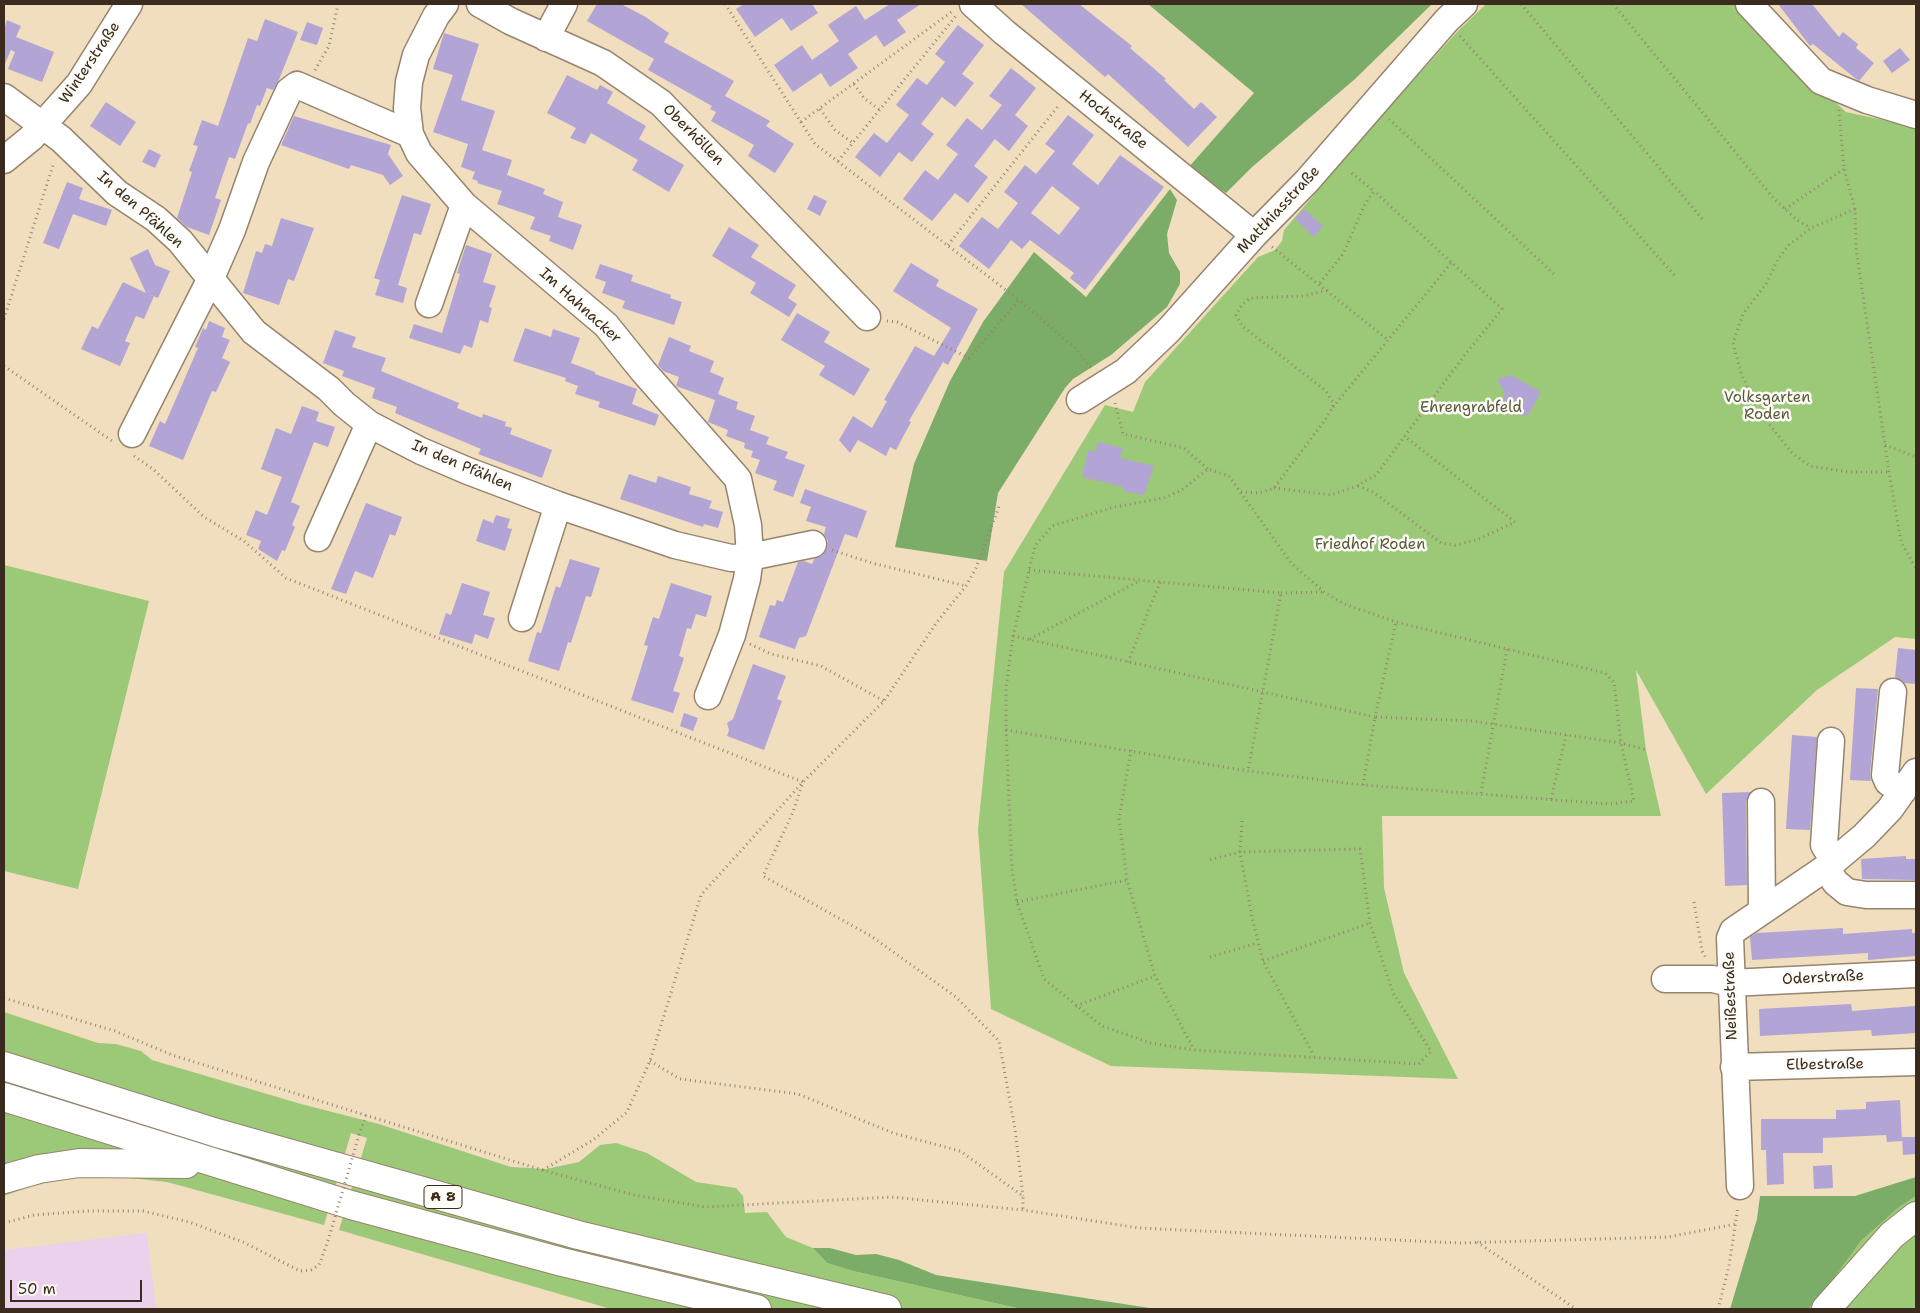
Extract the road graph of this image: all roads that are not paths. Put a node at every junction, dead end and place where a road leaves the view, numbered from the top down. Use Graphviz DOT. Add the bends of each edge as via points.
graph roads {
  1 [pos="129,4"];
  2 [pos="445,4"];
  3 [pos="480,4"];
  4 [pos="564,4"];
  5 [pos="1749,4"];
  6 [pos="962,8"];
  7 [pos="1455,12"];
  8 [pos="546,38"];
  9 [pos="4,97"];
  10 [pos="1916,115"];
  11 [pos="53,132"];
  12 [pos="410,134"];
  13 [pos="4,160"];
  14 [pos="464,205"];
  15 [pos="1256,234"];
  16 [pos="211,278"];
  17 [pos="429,304"];
  18 [pos="867,318"];
  19 [pos="1080,400"];
  20 [pos="369,424"];
  21 [pos="126,444"];
  22 [pos="558,505"];
  23 [pos="318,538"];
  24 [pos="813,544"];
  25 [pos="750,557"];
  26 [pos="522,618"];
  27 [pos="1892,692"];
  28 [pos="708,696"];
  29 [pos="1831,741"];
  30 [pos="1910,782"];
  31 [pos="1761,802"];
  32 [pos="1830,864"];
  33 [pos="1916,895"];
  34 [pos="1762,911"];
  35 [pos="1916,974"];
  36 [pos="1665,979"];
  37 [pos="1730,983"];
  38 [pos="1916,1062"];
  39 [pos="4,1066"];
  40 [pos="1734,1067"];
  41 [pos="4,1097"];
  42 [pos="223,1167"];
  43 [pos="4,1179"];
  44 [pos="1740,1186"];
  45 [pos="1916,1216"];
  46 [pos="758,1309"];
  47 [pos="887,1309"];
  48 [pos="1826,1309"];
  1 -- 11 [label="street, Winterstraße"];
  2 -- 12 [label="street, Im Hahnacker" via="416,55 407,108"];
  3 -- 8 [label="street, Oberhöllen"];
  4 -- 8 [label="street"];
  5 -- 10 [label="street" via="1821,81 1837,90"];
  6 -- 15 [label="street, Hochstraße" via="1072,88"];
  7 -- 15 [label="street, Matthiasstraße" via="1308,181"];
  8 -- 18 [label="street, Oberhöllen" via="603,63 661,102"];
  9 -- 11 [label="street, In den Pfählen"];
  11 -- 13 [label="street, Winterstraße" via="31,138"];
  11 -- 16 [label="street, In den Pfählen" via="117,193 168,230"];
  12 -- 14 [label="street, Im Hahnacker" via="424,160"];
  12 -- 16 [label="street" via="298,85 289,91 256,162"];
  14 -- 17 [label="street"];
  14 -- 25 [label="street, Im Hahnacker" via="606,325 642,371 724,462 741,488"];
  15 -- 19 [label="street, Matthiasstraße" via="1168,331 1126,371"];
  16 -- 20 [label="street, In den Pfählen" via="238,316 254,332"];
  16 -- 21 [label="street"];
  20 -- 22 [label="street, In den Pfählen" via="460,468"];
  20 -- 23 [label="street"];
  22 -- 25 [label="street, In den Pfählen" via="684,547 731,558"];
  22 -- 26 [label="street"];
  24 -- 25 [label="street, In den Pfählen"];
  25 -- 28 [label="street" via="732,635"];
  27 -- 30 [label="street" via="1885,775 1888,782"];
  29 -- 32 [label="street" via="1824,845"];
  30 -- 32 [label="street, Neißestraße" via="1877,823"];
  31 -- 34 [label="street"];
  32 -- 33 [label="street" via="1835,882 1847,892 1866,896"];
  32 -- 34 [label="street, Neißestraße"];
  34 -- 37 [label="street, Neißestraße" via="1733,931 1730,938"];
  35 -- 37 [label="street, Oderstraße"];
  36 -- 37 [label="street, Oderstraße" via="1713,979"];
  37 -- 40 [label="street, Neißestraße"];
  38 -- 40 [label="street, Elbestraße"];
  39 -- 47 [label="highway, A 8" via="217,1133 578,1235"];
  40 -- 44 [label="street, Neißestraße"];
  41 -- 42 [label="highway, A 8"];
  42 -- 43 [label="highway" via="79,1163"];
  42 -- 46 [label="highway, A 8" via="562,1262"];
  45 -- 48 [label="highway" via="1892,1235"];
}
